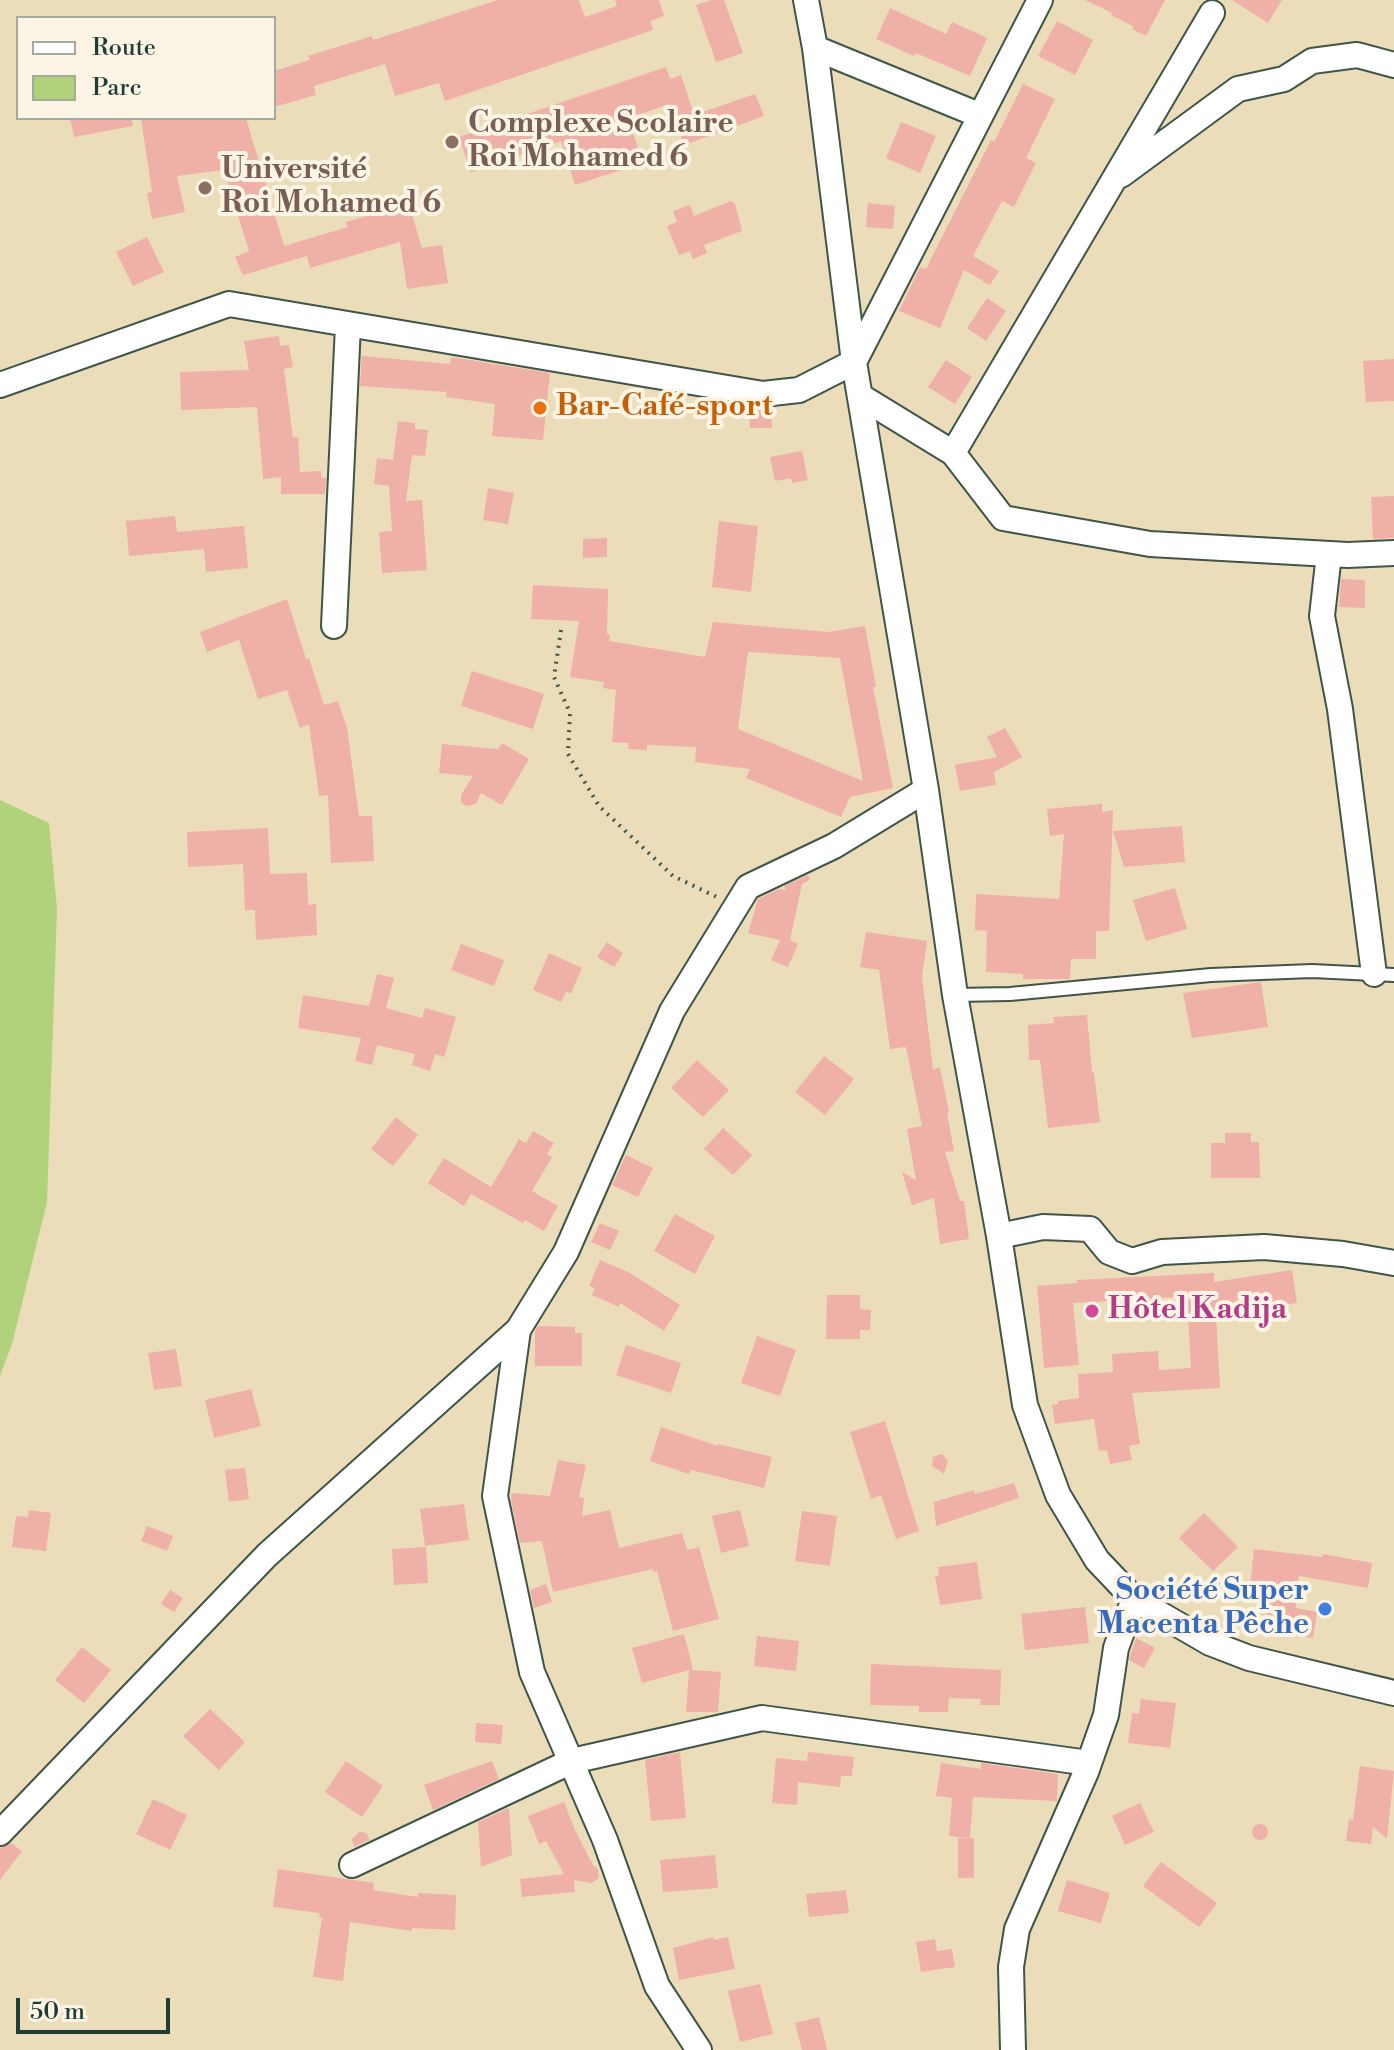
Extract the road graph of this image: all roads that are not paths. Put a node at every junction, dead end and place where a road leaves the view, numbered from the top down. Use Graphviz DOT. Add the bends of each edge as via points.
graph roads {
  1 [pos="806,0"];
  2 [pos="1040,0"];
  3 [pos="1212,13"];
  4 [pos="815,48"];
  5 [pos="1394,65"];
  6 [pos="979,115"];
  7 [pos="1113,181"];
  8 [pos="348,325"];
  9 [pos="854,362"];
  10 [pos="0,385"];
  11 [pos="860,396"];
  12 [pos="953,453"];
  13 [pos="1394,553"];
  14 [pos="1329,554"];
  15 [pos="334,626"];
  16 [pos="926,790"];
  17 [pos="1384,975"];
  18 [pos="955,995"];
  19 [pos="999,1236"];
  20 [pos="1394,1263"];
  21 [pos="518,1330"];
  22 [pos="1134,1599"];
  23 [pos="1394,1693"];
  24 [pos="572,1761"];
  25 [pos="1089,1763"];
  26 [pos="0,1833"];
  27 [pos="352,1865"];
  28 [pos="699,2050"];
  29 [pos="1013,2050"];
  1 -- 4 [label="street"];
  2 -- 6 [label="street"];
  3 -- 7 [label="street"];
  4 -- 6 [label="street"];
  4 -- 9 [label="street"];
  5 -- 7 [label="street" via="1357,55 1312,61 1284,79 1238,89"];
  6 -- 9 [label="street"];
  7 -- 12 [label="street"];
  8 -- 9 [label="street" via="763,394 799,390"];
  8 -- 10 [label="street" via="229,304"];
  8 -- 15 [label="street"];
  9 -- 11 [label="street"];
  11 -- 12 [label="street"];
  11 -- 16 [label="street"];
  12 -- 14 [label="street" via="1003,518 1150,544"];
  13 -- 14 [label="street"];
  14 -- 17 [label="street" via="1322,616"];
  16 -- 18 [label="street"];
  16 -- 21 [label="street" via="834,846 748,887 672,1011 566,1252"];
  17 -- 18 [label="lane" via="1211,975"];
  18 -- 19 [label="street"];
  19 -- 20 [label="street" via="1043,1227 1090,1229 1109,1252 1132,1261 1162,1252 1264,1247"];
  19 -- 22 [label="street" via="1025,1405 1058,1495 1097,1560"];
  21 -- 24 [label="street" via="495,1496 532,1672"];
  21 -- 26 [label="street" via="267,1555"];
  22 -- 23 [label="street" via="1210,1643 1249,1658"];
  22 -- 25 [label="street" via="1116,1648 1106,1715"];
  24 -- 25 [label="street" via="762,1718"];
  24 -- 27 [label="street"];
  24 -- 28 [label="street" via="657,1986"];
  25 -- 29 [label="street" via="1017,1929 1011,1967"];
}
